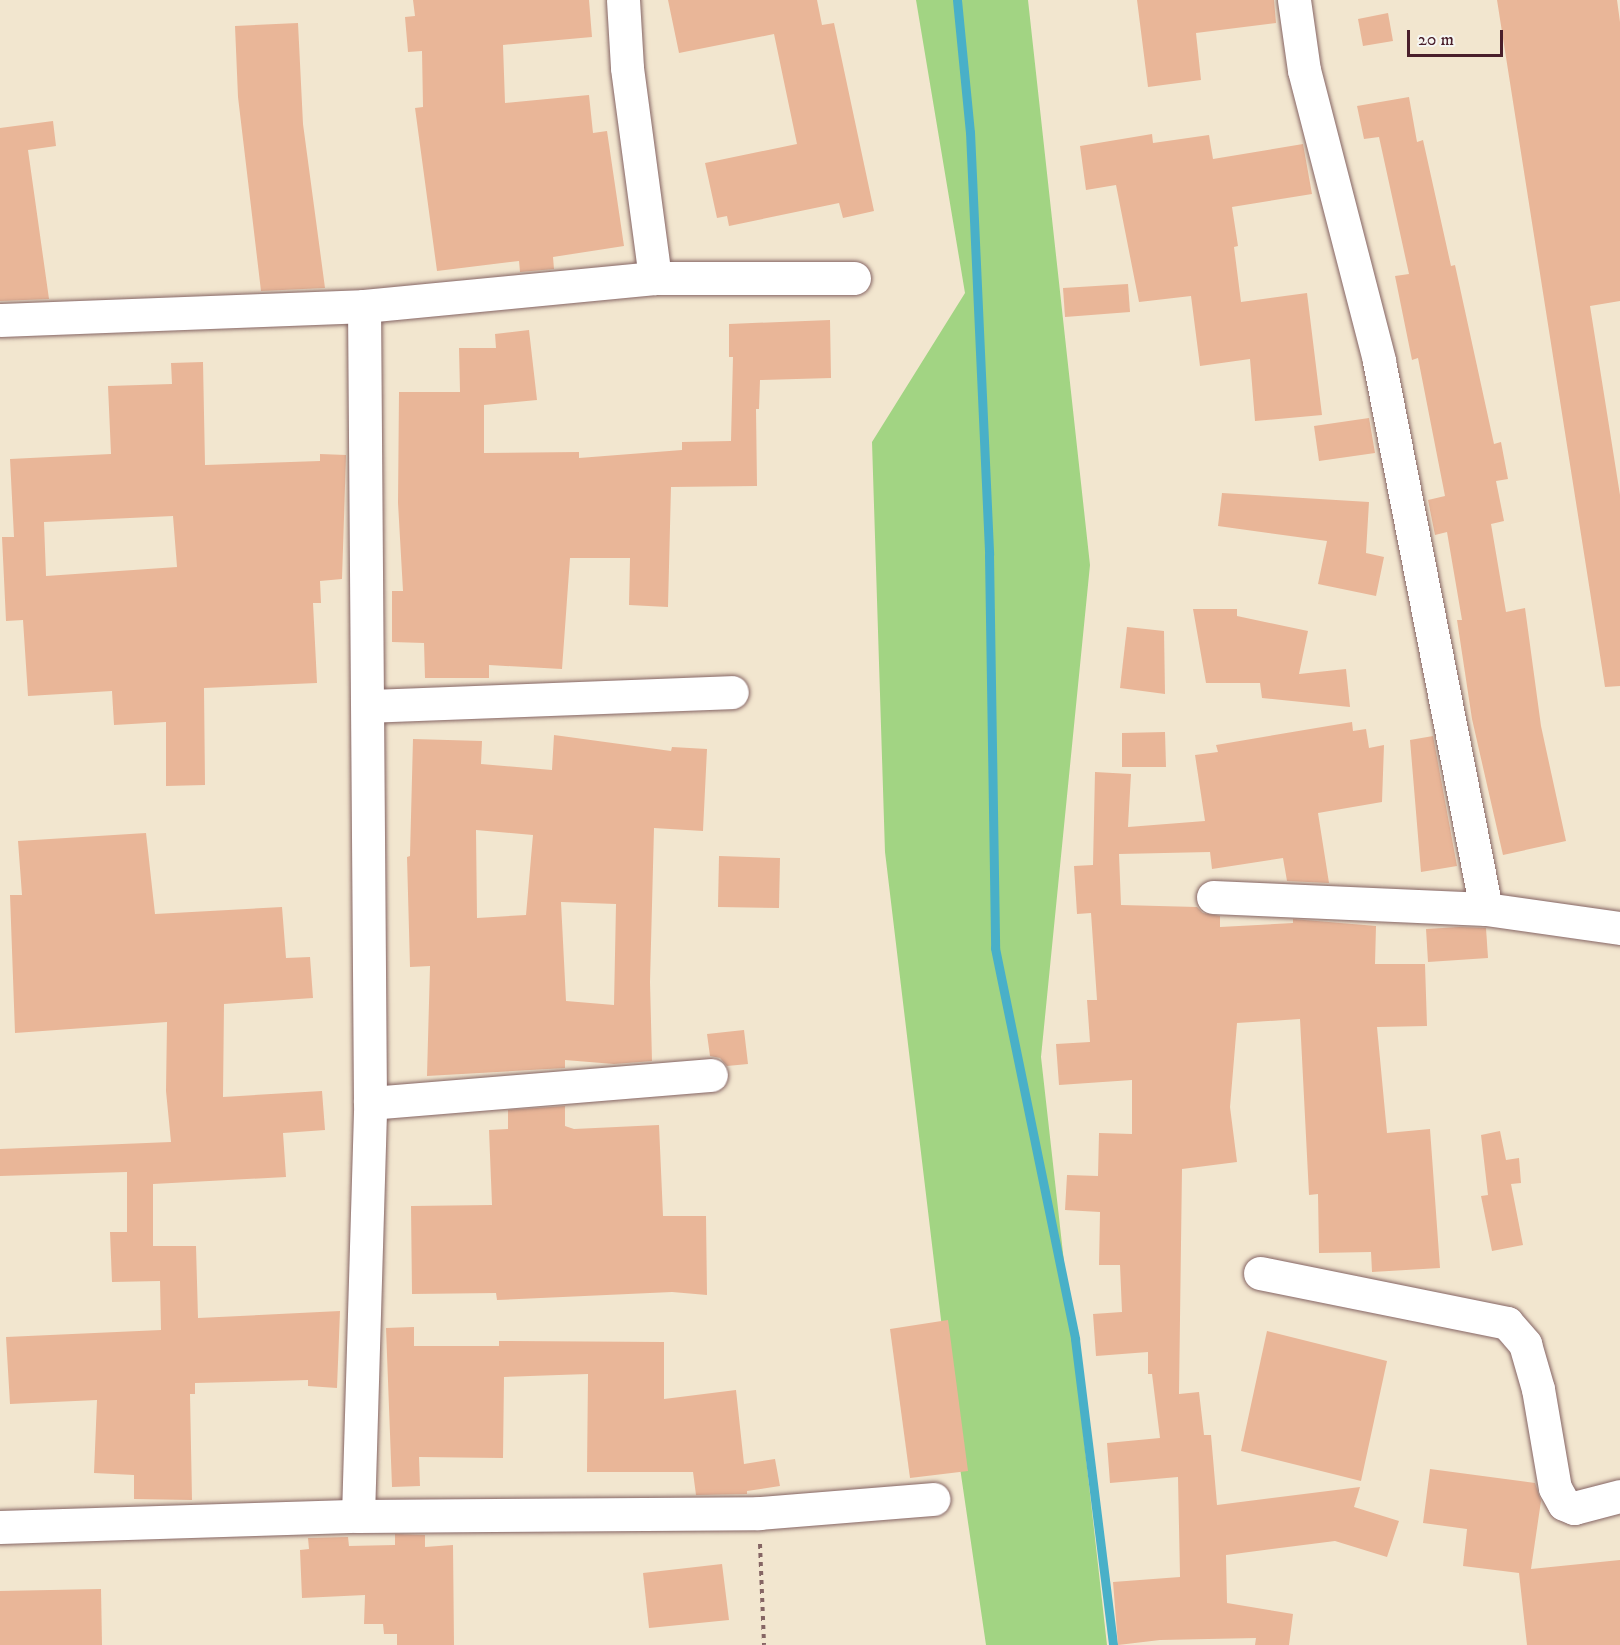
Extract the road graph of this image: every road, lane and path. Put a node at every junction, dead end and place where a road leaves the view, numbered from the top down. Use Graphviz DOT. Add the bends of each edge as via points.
graph roads {
  1 [pos="623,0"];
  2 [pos="1294,0"];
  3 [pos="655,278"];
  4 [pos="854,278"];
  5 [pos="364,306"];
  6 [pos="0,320"];
  7 [pos="732,692"];
  8 [pos="368,706"];
  9 [pos="1213,897"];
  10 [pos="1486,909"];
  11 [pos="1620,928"];
  12 [pos="711,1075"];
  13 [pos="370,1103"];
  14 [pos="1260,1272"];
  15 [pos="1620,1496"];
  16 [pos="933,1499"];
  17 [pos="759,1513"];
  18 [pos="358,1516"];
  19 [pos="0,1527"];
  20 [pos="764,1645"];
  1 -- 3 [label="street" via="627,68"];
  2 -- 10 [label="street" via="1304,70 1379,361"];
  3 -- 4 [label="street"];
  3 -- 5 [label="street"];
  5 -- 6 [label="street"];
  5 -- 8 [label="street"];
  7 -- 8 [label="street"];
  8 -- 13 [label="street"];
  9 -- 10 [label="street"];
  10 -- 11 [label="street"];
  12 -- 13 [label="street"];
  13 -- 18 [label="street"];
  14 -- 15 [label="street" via="1507,1323 1525,1344 1538,1389 1555,1488 1564,1504 1574,1508"];
  16 -- 17 [label="street"];
  17 -- 18 [label="street"];
  17 -- 20 [label="path"];
  18 -- 19 [label="street"];
}
